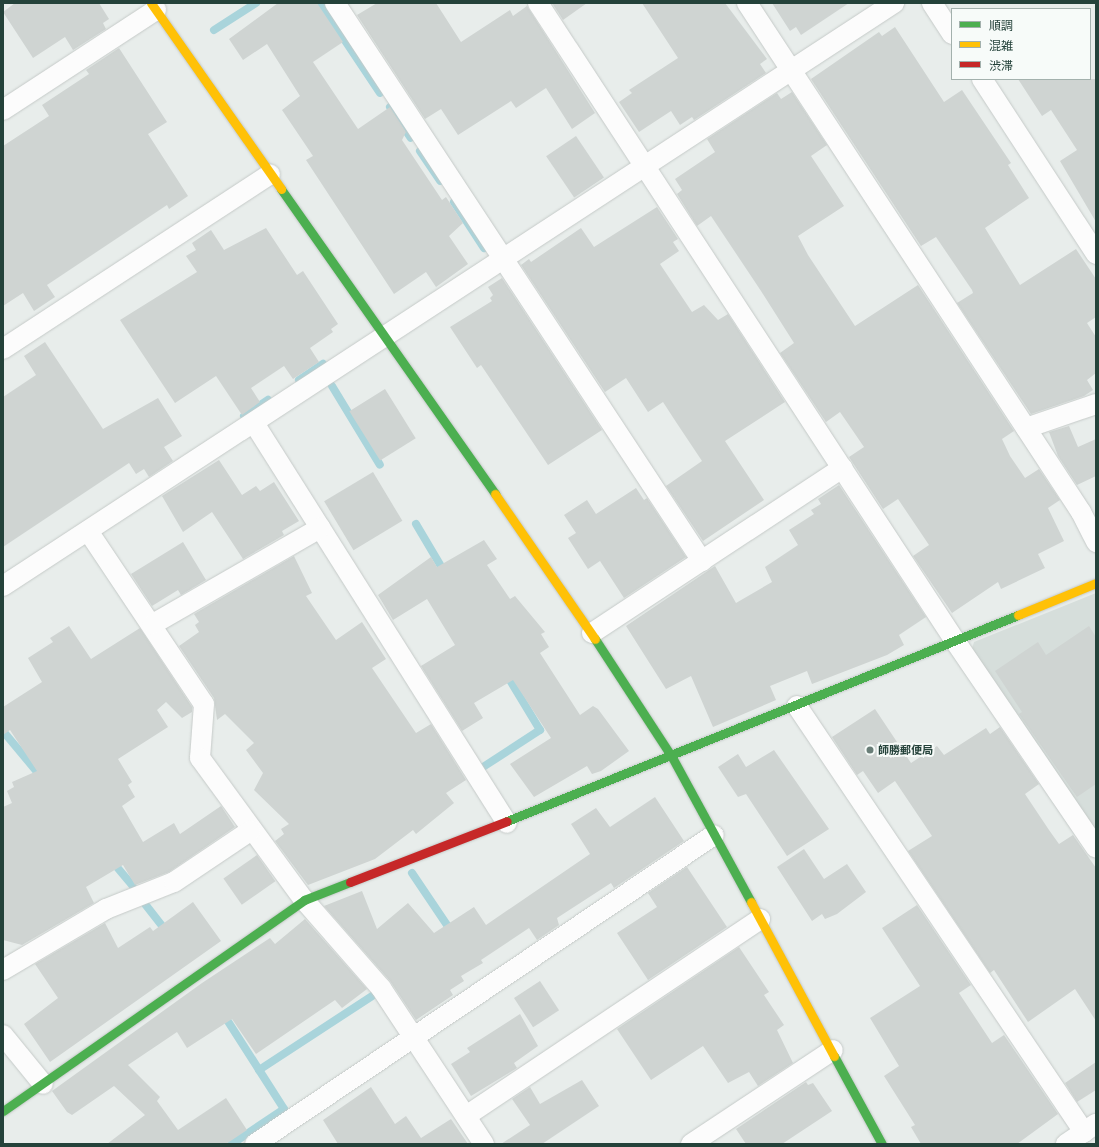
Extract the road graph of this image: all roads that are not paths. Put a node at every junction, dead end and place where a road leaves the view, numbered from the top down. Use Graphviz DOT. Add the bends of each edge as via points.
graph roads {
  1 [pos="335,3"];
  2 [pos="538,3"];
  3 [pos="747,3"];
  4 [pos="894,3"];
  5 [pos="932,3"];
  6 [pos="154,6"];
  7 [pos="951,32"];
  8 [pos="791,70"];
  9 [pos="983,80"];
  10 [pos="3,110"];
  11 [pos="645,166"];
  12 [pos="270,174"];
  13 [pos="1096,254"];
  14 [pos="504,259"];
  15 [pos="384,337"];
  16 [pos="3,349"];
  17 [pos="1096,404"];
  18 [pos="254,423"];
  19 [pos="1026,428"];
  20 [pos="842,468"];
  21 [pos="320,528"];
  22 [pos="88,531"];
  23 [pos="1096,542"];
  24 [pos="702,561"];
  25 [pos="1096,583"];
  26 [pos="3,586"];
  27 [pos="153,624"];
  28 [pos="592,633"];
  29 [pos="955,641"];
  30 [pos="797,706"];
  31 [pos="672,757"];
  32 [pos="507,823"];
  33 [pos="250,831"];
  34 [pos="714,835"];
  35 [pos="1096,848"];
  36 [pos="304,900"];
  37 [pos="760,919"];
  38 [pos="3,970"];
  39 [pos="3,1035"];
  40 [pos="412,1036"];
  41 [pos="832,1050"];
  42 [pos="43,1084"];
  43 [pos="3,1111"];
  44 [pos="466,1116"];
  45 [pos="1090,1128"];
  46 [pos="255,1144"];
  47 [pos="484,1144"];
  48 [pos="691,1144"];
  49 [pos="882,1144"];
  50 [pos="1066,1144"];
  1 -- 14 [label="street"];
  2 -- 11 [label="street"];
  3 -- 8 [label="street"];
  4 -- 8 [label="street"];
  5 -- 7 [label="street"];
  6 -- 10 [label="street"];
  6 -- 12 [label="street"];
  8 -- 11 [label="street"];
  8 -- 19 [label="street"];
  9 -- 13 [label="street"];
  11 -- 14 [label="street"];
  11 -- 20 [label="street"];
  12 -- 15 [label="street"];
  12 -- 16 [label="street"];
  14 -- 15 [label="street"];
  14 -- 24 [label="street"];
  15 -- 18 [label="street"];
  15 -- 28 [label="street"];
  17 -- 19 [label="street"];
  18 -- 21 [label="street"];
  18 -- 22 [label="street"];
  19 -- 23 [label="street" via="1081,512"];
  20 -- 24 [label="street"];
  20 -- 29 [label="street"];
  21 -- 27 [label="street"];
  21 -- 32 [label="street"];
  22 -- 26 [label="street"];
  22 -- 27 [label="street"];
  24 -- 28 [label="street"];
  25 -- 29 [label="street"];
  27 -- 33 [label="street" via="204,704 200,758"];
  28 -- 31 [label="street"];
  29 -- 30 [label="street"];
  29 -- 35 [label="street"];
  30 -- 31 [label="street"];
  30 -- 45 [label="street"];
  31 -- 32 [label="street"];
  31 -- 34 [label="street"];
  32 -- 36 [label="street"];
  33 -- 36 [label="street"];
  33 -- 38 [label="street" via="174,882 106,909"];
  34 -- 37 [label="street"];
  34 -- 40 [label="street"];
  36 -- 40 [label="street" via="381,988"];
  36 -- 42 [label="street" via="195,973"];
  37 -- 41 [label="street"];
  37 -- 44 [label="street"];
  39 -- 42 [label="street"];
  40 -- 44 [label="street"];
  40 -- 46 [label="street"];
  41 -- 48 [label="street"];
  41 -- 49 [label="street"];
  42 -- 43 [label="street"];
  44 -- 47 [label="street"];
  45 -- 50 [label="street"];
}
